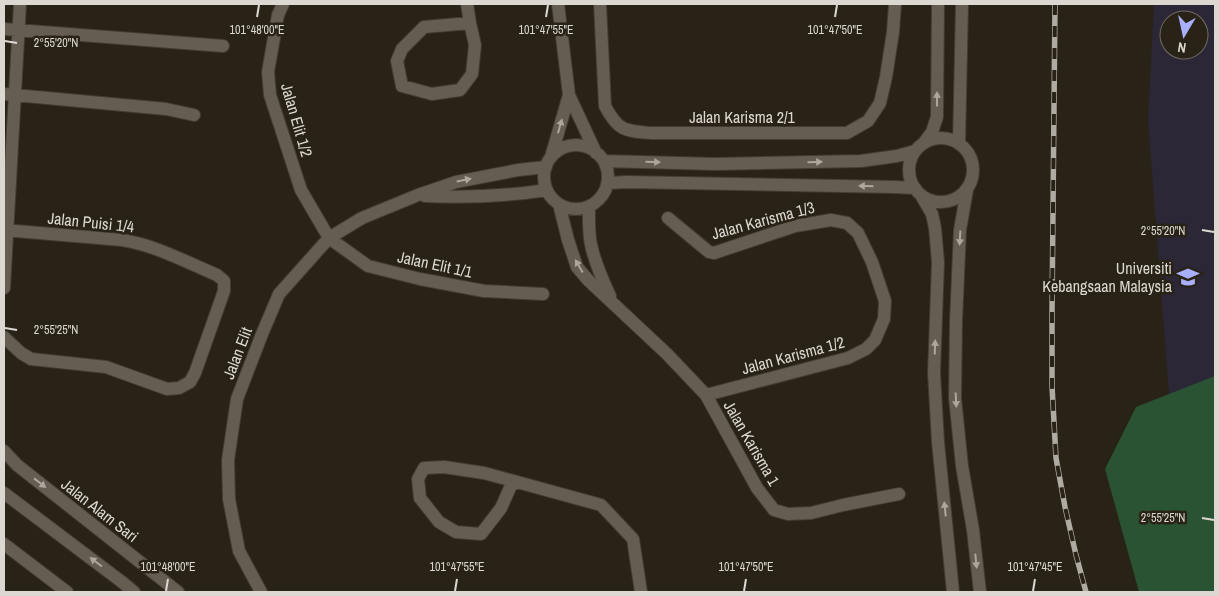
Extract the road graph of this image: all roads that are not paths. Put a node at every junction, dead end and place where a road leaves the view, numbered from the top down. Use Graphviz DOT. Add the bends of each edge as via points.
graph roads {
  1 [pos="20,4"];
  2 [pos="283,4"];
  3 [pos="467,4"];
  4 [pos="558,4"];
  5 [pos="600,4"];
  6 [pos="895,4"];
  7 [pos="938,4"];
  8 [pos="962,4"];
  9 [pos="470,23"];
  10 [pos="4,29"];
  11 [pos="18,30"];
  12 [pos="223,46"];
  13 [pos="9,94"];
  14 [pos="569,95"];
  15 [pos="194,115"];
  16 [pos="959,144"];
  17 [pos="919,147"];
  18 [pos="600,157"];
  19 [pos="548,162"];
  20 [pos="608,183"];
  21 [pos="547,190"];
  22 [pos="966,190"];
  23 [pos="918,192"];
  24 [pos="418,195"];
  25 [pos="559,204"];
  26 [pos="589,206"];
  27 [pos="668,218"];
  28 [pos="847,223"];
  29 [pos="6,230"];
  30 [pos="329,238"];
  31 [pos="4,288"];
  32 [pos="544,294"];
  33 [pos="612,301"];
  34 [pos="4,337"];
  35 [pos="706,395"];
  36 [pos="4,451"];
  37 [pos="513,481"];
  38 [pos="4,493"];
  39 [pos="899,494"];
  40 [pos="4,544"];
  41 [pos="68,592"];
  42 [pos="134,592"];
  43 [pos="178,592"];
  44 [pos="261,592"];
  45 [pos="641,592"];
  46 [pos="953,592"];
  47 [pos="980,592"];
  1 -- 11 [label="street"];
  2 -- 30 [label="street, Jalan Elit 1/2" via="278,15 268,72 270,95 301,190"];
  3 -- 9 [label="street"];
  4 -- 14 [label="street"];
  5 -- 6 [label="street, Jalan Karisma 2/1" via="605,106 612,118 621,128 632,132 681,134 847,133 868,121 880,103"];
  17 -- 7 [label="street, one-way" via="932,132 937,118"];
  8 -- 16 [label="street"];
  9 -- 9 [label="street" via="424,27 402,49 397,60 402,86 432,94 460,90 472,74 475,45"];
  10 -- 11 [label="street"];
  11 -- 12 [label="street"];
  11 -- 13 [label="street"];
  13 -- 15 [label="street" via="166,109"];
  13 -- 29 [label="street"];
  14 -- 18 [label="street"];
  19 -- 14 [label="street, one-way"];
  16 -- 17 [label="street" via="948,139 935,139"];
  16 -- 22 [label="street" via="972,160 972,180"];
  18 -- 17 [label="street, one-way" via="715,164 861,161 897,156"];
  17 -- 23 [label="street" via="910,160 909,170"];
  18 -- 19 [label="street" via="589,148 573,146 557,152"];
  18 -- 20 [label="street" via="607,168"];
  19 -- 21 [label="street" via="544,179"];
  24 -- 19 [label="street, Jalan Elit, one-way" via="456,182"];
  23 -- 20 [label="street, one-way" via="894,187"];
  20 -- 26 [label="street" via="601,197"];
  21 -- 24 [label="street, Jalan Elit" via="459,197"];
  21 -- 25 [label="street"];
  22 -- 23 [label="street" via="945,202 932,201"];
  22 -- 47 [label="street, one-way" via="960,239 955,398"];
  46 -- 23 [label="street, one-way" via="934,373 938,262 932,214"];
  24 -- 30 [label="street, Jalan Elit" via="362,218"];
  25 -- 26 [label="street" via="573,209"];
  33 -- 25 [label="street, Jalan Karisma 1, one-way" via="577,267"];
  26 -- 33 [label="street, Jalan Karisma 1" via="591,248"];
  27 -- 28 [label="street, Jalan Karisma 1/3" via="714,253 795,226 831,220"];
  28 -- 35 [label="street, Jalan Karisma 1/2" via="858,233 872,262 884,301 884,320 875,340 848,358"];
  29 -- 31 [label="street"];
  29 -- 34 [label="street, Jalan Puisi 1/4" via="139,242 217,275 224,281 224,291 196,373 190,382 179,388 167,389 106,367 30,359"];
  30 -- 32 [label="street, Jalan Elit 1/1" via="368,266 385,271 484,290"];
  30 -- 44 [label="street, Jalan Elit" via="279,294 237,399 228,460 229,498 239,551"];
  33 -- 35 [label="street, Jalan Karisma 1"];
  35 -- 39 [label="street, Jalan Karisma 1" via="757,488 774,510 788,514 811,513"];
  36 -- 43 [label="street, Jalan Alam Sari, one-way" via="17,465"];
  37 -- 37 [label="street" via="501,508 481,534 456,532 439,522 420,498 418,479 424,468 444,466"];
  37 -- 45 [label="street" via="601,506 634,539"];
  42 -- 38 [label="street, one-way"];
  40 -- 41 [label="street"];
}
